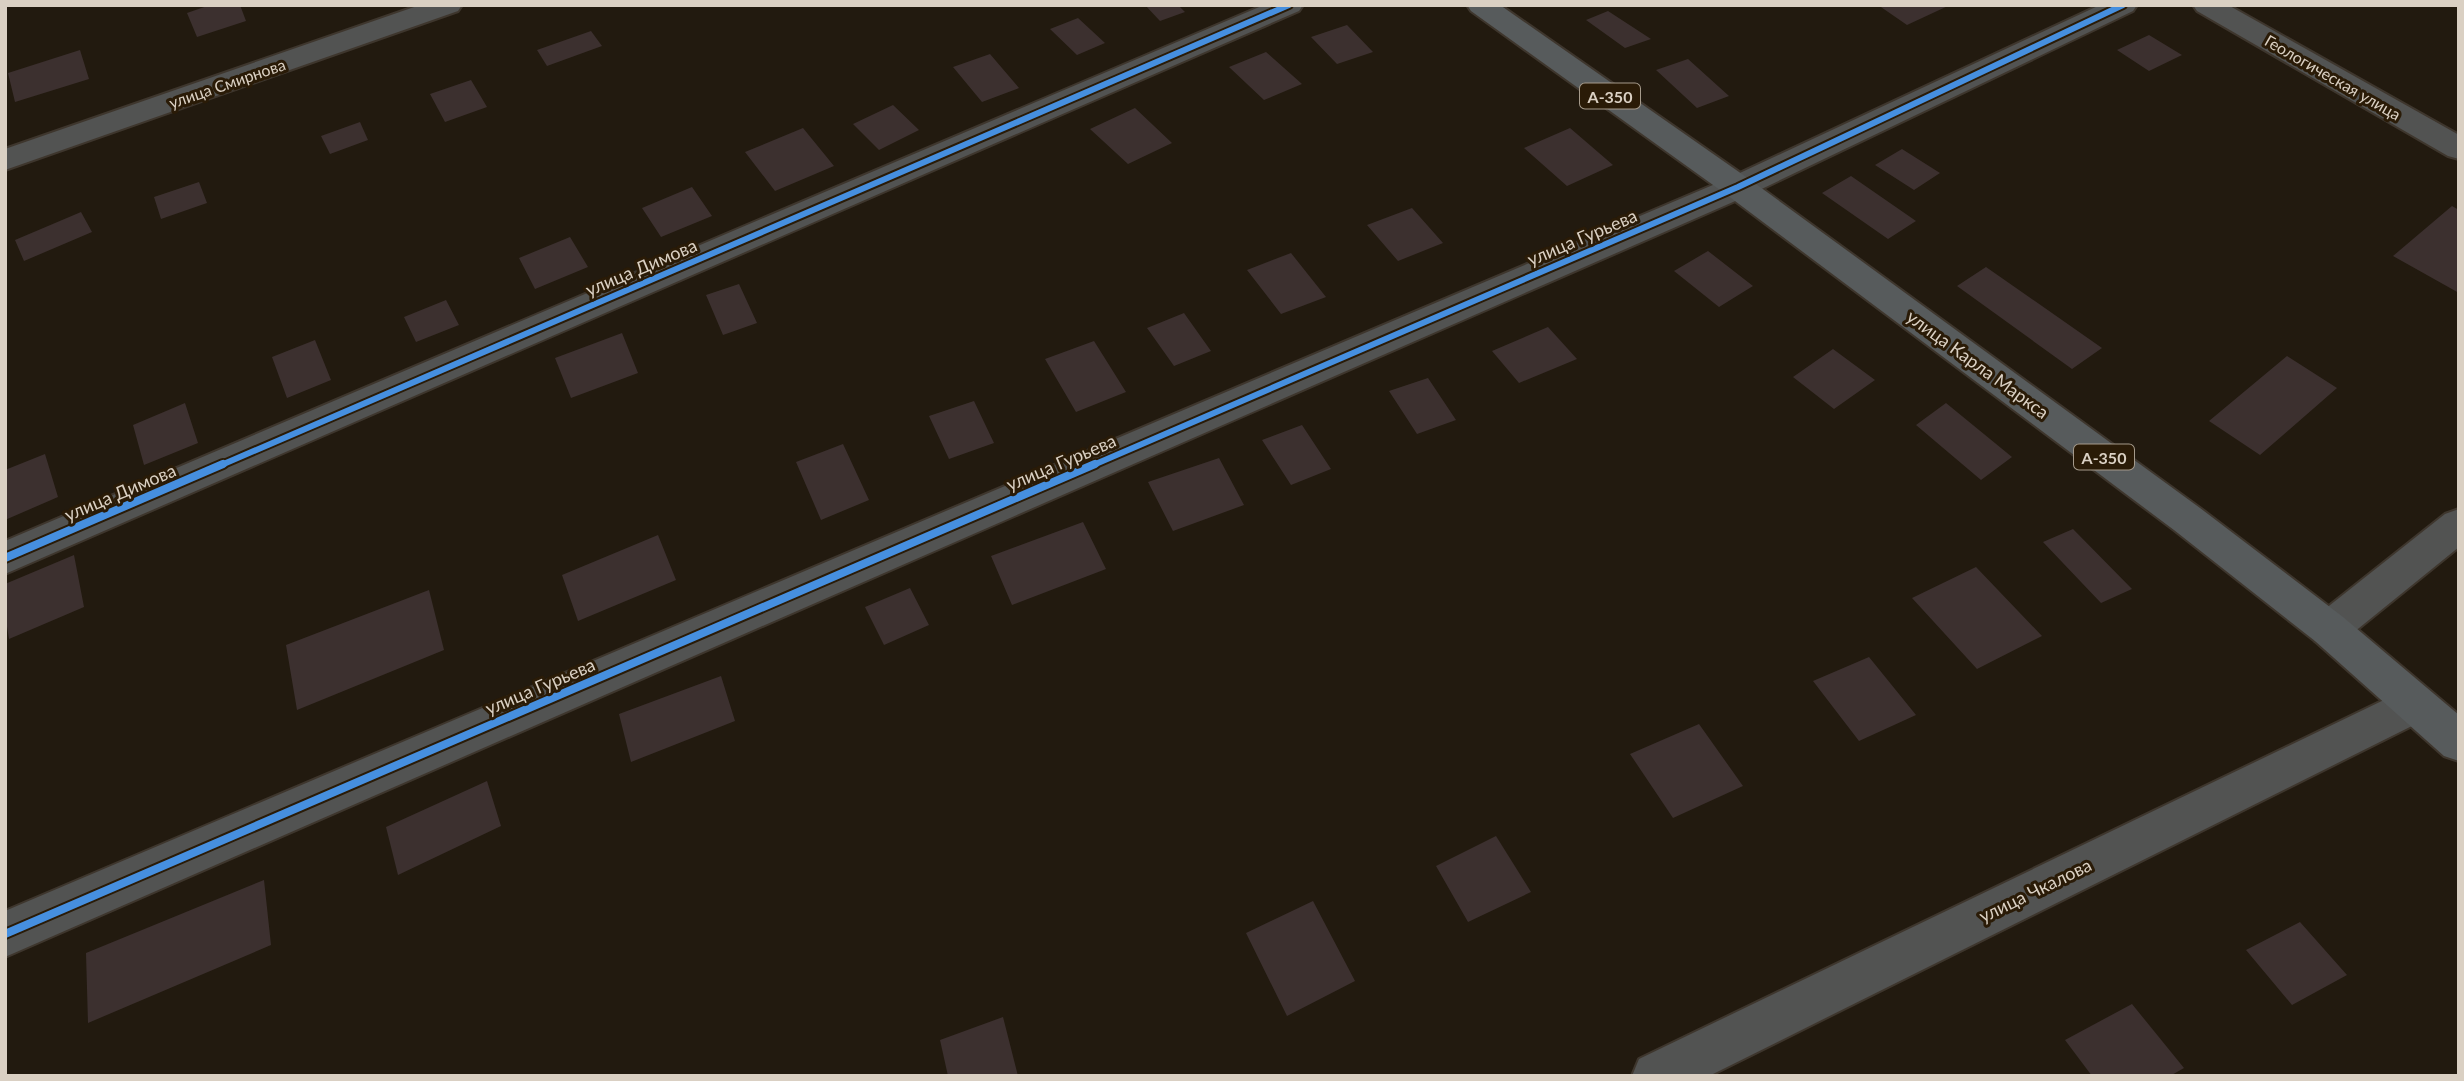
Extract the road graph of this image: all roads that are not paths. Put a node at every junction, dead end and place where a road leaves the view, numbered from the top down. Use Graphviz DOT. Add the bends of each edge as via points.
graph roads {
  1 [pos="448,5"];
  2 [pos="1289,5"];
  3 [pos="1481,5"];
  4 [pos="2123,5"];
  5 [pos="2207,5"];
  6 [pos="2459,149"];
  7 [pos="5,160"];
  8 [pos="1738,187"];
  9 [pos="2459,525"];
  10 [pos="5,558"];
  11 [pos="2329,629"];
  12 [pos="2415,704"];
  13 [pos="2459,742"];
  14 [pos="5,934"];
  15 [pos="1656,1076"];
  1 -- 7 [label="street, улица Смирнова"];
  2 -- 10 [label="street, улица Димова"];
  3 -- 8 [label="highway, улица Карла Маркса / А-350"];
  4 -- 8 [label="street, улица Гурьева"];
  5 -- 6 [label="street, Геологическая улица"];
  8 -- 11 [label="highway, улица Карла Маркса / А-350" via="2188,519"];
  8 -- 14 [label="street, улица Гурьева"];
  9 -- 11 [label="street"];
  11 -- 12 [label="highway, улица Карла Маркса / А-350"];
  12 -- 13 [label="highway, улица Карла Маркса / А-350"];
  12 -- 15 [label="street, улица Чкалова"];
}
